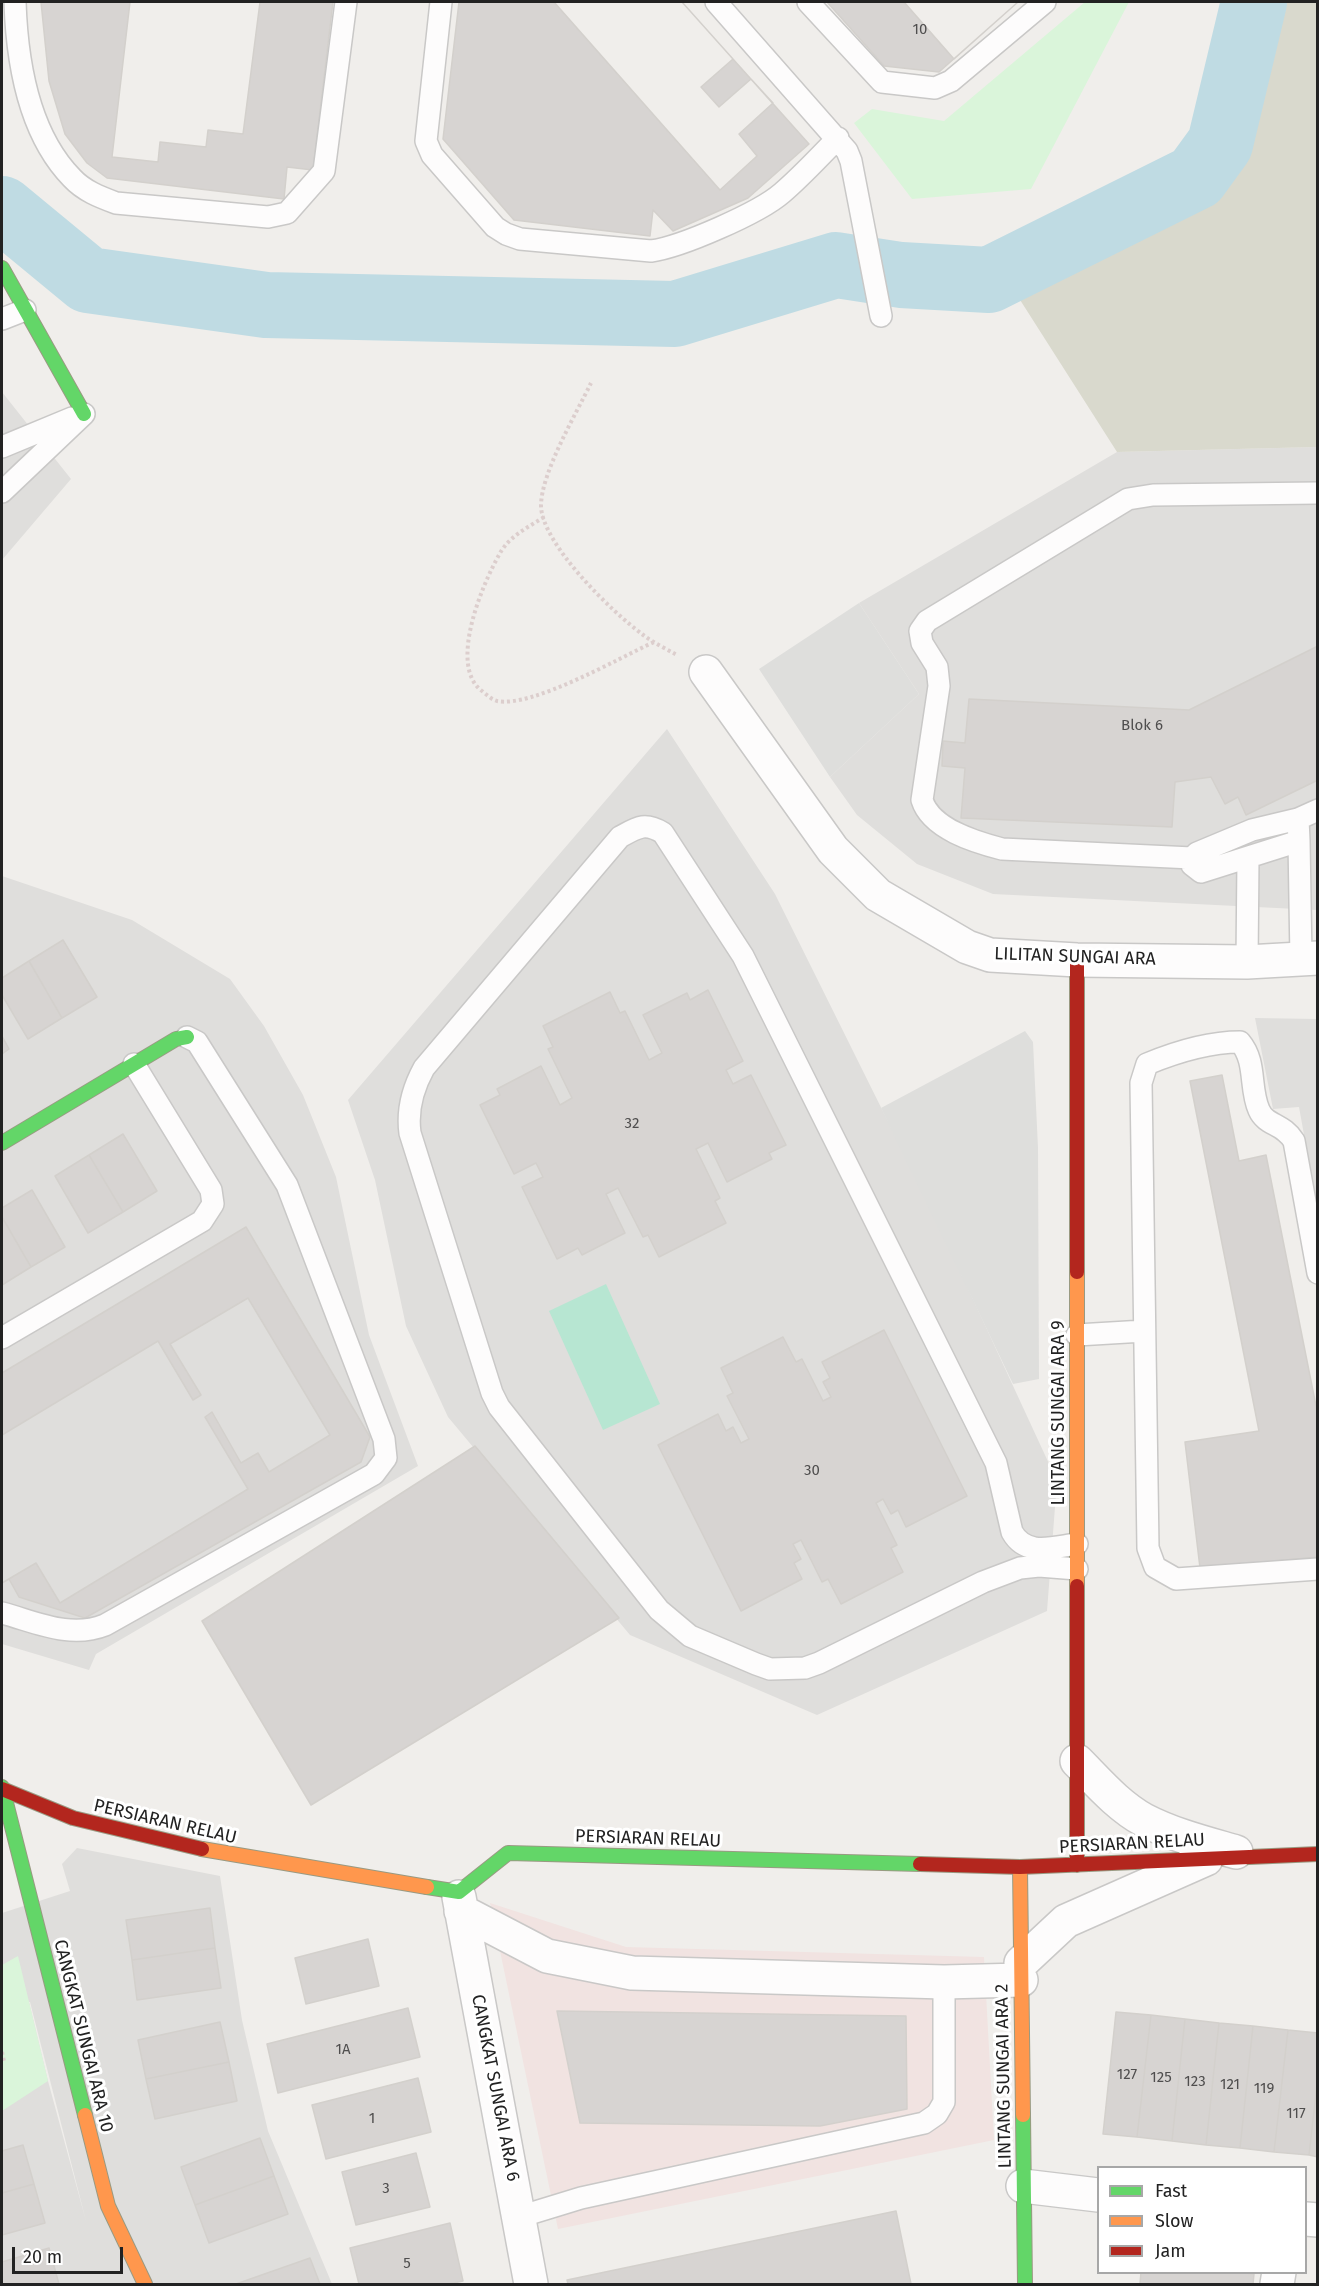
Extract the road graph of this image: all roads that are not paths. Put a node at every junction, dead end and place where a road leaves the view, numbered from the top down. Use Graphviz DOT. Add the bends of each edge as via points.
graph roads {
  1 [pos="15,2"];
  2 [pos="346,2"];
  3 [pos="441,2"];
  4 [pos="716,2"];
  5 [pos="808,2"];
  6 [pos="1045,2"];
  7 [pos="838,138"];
  8 [pos="2,271"];
  9 [pos="25,310"];
  10 [pos="881,316"];
  11 [pos="2,319"];
  12 [pos="84,414"];
  13 [pos="2,447"];
  14 [pos="2,492"];
  15 [pos="1317,493"];
  16 [pos="706,672"];
  17 [pos="1317,810"];
  18 [pos="1298,819"];
  19 [pos="1299,841"];
  20 [pos="1192,858"];
  21 [pos="1248,859"];
  22 [pos="1309,870"];
  23 [pos="1309,958"];
  24 [pos="1077,960"];
  25 [pos="1247,962"];
  26 [pos="187,1037"];
  27 [pos="134,1064"];
  28 [pos="2,1143"];
  29 [pos="1317,1273"];
  30 [pos="1144,1331"];
  31 [pos="1077,1335"];
  32 [pos="2,1338"];
  33 [pos="1077,1544"];
  34 [pos="1077,1569"];
  35 [pos="1317,1569"];
  36 [pos="2,1613"];
  37 [pos="1077,1761"];
  38 [pos="2,1788"];
  39 [pos="1317,1854"];
  40 [pos="1251,1856"];
  41 [pos="1208,1858"];
  42 [pos="1077,1865"];
  43 [pos="1020,1867"];
  44 [pos="460,1901"];
  45 [pos="1021,1971"];
  46 [pos="944,1982"];
  47 [pos="1023,2186"];
  48 [pos="1097,2195"];
  49 [pos="519,2217"];
  50 [pos="1019,2282"];
  51 [pos="145,2284"];
  52 [pos="531,2284"];
  1 -- 2 [label="lane" via="24,80 36,119 50,148 73,179 94,195 116,203 268,217 287,213 324,171"];
  3 -- 7 [label="lane" via="426,141 432,155 495,227 520,239 651,251 672,248 765,205"];
  4 -- 7 [label="lane"];
  5 -- 6 [label="lane" via="882,82 935,88 951,81"];
  7 -- 10 [label="lane" via="851,161"];
  8 -- 9 [label="street"];
  9 -- 11 [label="lane"];
  9 -- 12 [label="street"];
  12 -- 13 [label="lane"];
  12 -- 14 [label="lane"];
  15 -- 20 [label="lane" via="1153,495 1128,499 927,621 920,631 922,643 937,667 939,686 922,800 934,820 1002,849"];
  16 -- 24 [label="street, LILITAN SUNGAI ARA" via="833,850 878,895 967,947 990,955"];
  17 -- 18 [label="lane"];
  18 -- 19 [label="lane"];
  18 -- 20 [label="lane" via="1252,830"];
  19 -- 21 [label="lane"];
  19 -- 22 [label="lane"];
  20 -- 21 [label="lane" via="1192,865 1201,872"];
  21 -- 25 [label="lane"];
  22 -- 23 [label="lane"];
  23 -- 25 [label="street, LILITAN SUNGAI ARA"];
  24 -- 25 [label="street, LILITAN SUNGAI ARA"];
  24 -- 31 [label="street, LINTANG SUNGAI ARA 9"];
  26 -- 27 [label="street" via="176,1039"];
  26 -- 36 [label="lane" via="197,1042 287,1185 384,1439 386,1458 374,1474 105,1625 74,1633"];
  27 -- 28 [label="street"];
  27 -- 32 [label="lane" via="211,1190 213,1204 202,1221"];
  29 -- 30 [label="lane" via="1294,1141 1287,1130 1269,1122 1259,1111 1249,1052 1240,1042 1222,1042 1165,1056 1147,1064 1141,1083"];
  30 -- 31 [label="lane"];
  30 -- 35 [label="lane" via="1148,1548 1155,1567 1176,1579"];
  31 -- 33 [label="street, LINTANG SUNGAI ARA 9"];
  33 -- 34 [label="street, LINTANG SUNGAI ARA 9"];
  33 -- 34 [label="lane" via="1033,1549 1017,1540 996,1463 743,956 663,833 640,825 620,837 424,1068 414,1089 408,1120 410,1133 499,1407 659,1610 690,1636 770,1669 805,1668 819,1663 983,1582 1020,1568"];
  34 -- 37 [label="street, LINTANG SUNGAI ARA 9"];
  37 -- 40 [label="street" via="1108,1793 1142,1819 1188,1839"];
  37 -- 42 [label="street, LINTANG SUNGAI ARA 9"];
  38 -- 44 [label="street, PERSIARAN RELAU" via="29,1804 66,1818 220,1854"];
  38 -- 51 [label="street, CANGKAT SUNGAI ARA 10" via="108,2206"];
  39 -- 40 [label="street, PERSIARAN RELAU"];
  40 -- 41 [label="street, PERSIARAN RELAU"];
  41 -- 42 [label="street, PERSIARAN RELAU"];
  41 -- 45 [label="street" via="1066,1921"];
  42 -- 43 [label="street, PERSIARAN RELAU"];
  43 -- 44 [label="street, PERSIARAN RELAU" via="508,1853"];
  43 -- 45 [label="street, LINTANG SUNGAI ARA 2"];
  44 -- 46 [label="street" via="547,1956 632,1973"];
  44 -- 49 [label="street, CANGKAT SUNGAI ARA 6"];
  45 -- 46 [label="street"];
  45 -- 47 [label="street, LINTANG SUNGAI ARA 2"];
  46 -- 49 [label="lane" via="944,2102 937,2114 924,2122 581,2198"];
  47 -- 48 [label="street"];
  47 -- 50 [label="street, LINTANG SUNGAI ARA 2"];
  49 -- 52 [label="street, CANGKAT SUNGAI ARA 6"];
}
